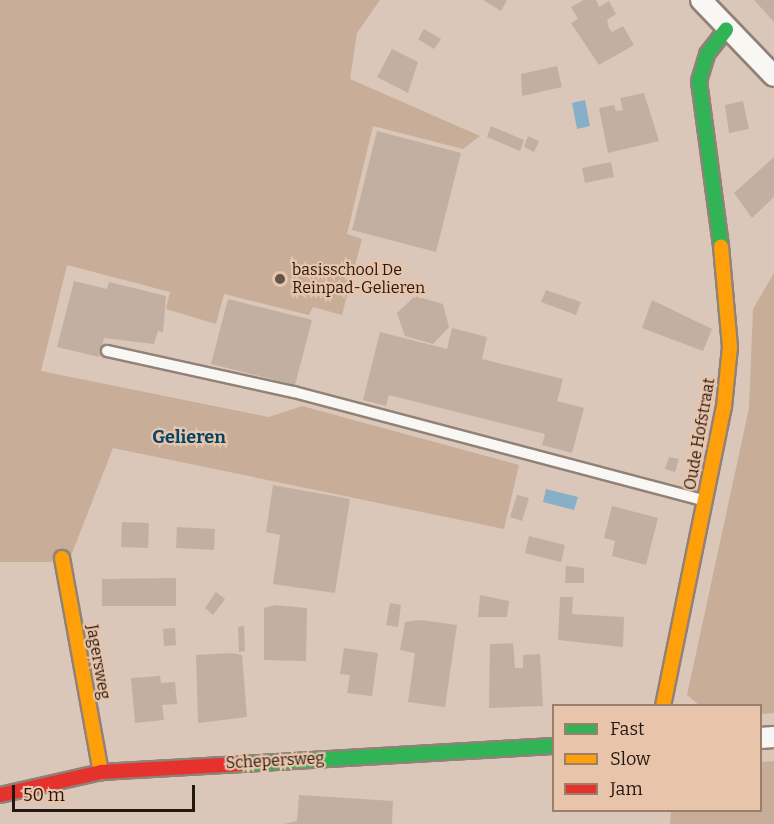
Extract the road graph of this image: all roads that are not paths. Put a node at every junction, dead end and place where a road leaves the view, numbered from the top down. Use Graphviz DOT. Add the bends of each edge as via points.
graph roads {
  1 [pos="701,0"];
  2 [pos="726,30"];
  3 [pos="774,76"];
  4 [pos="107,351"];
  5 [pos="704,500"];
  6 [pos="62,558"];
  7 [pos="663,704"];
  8 [pos="552,746"];
  9 [pos="101,772"];
  10 [pos="0,795"];
  1 -- 2 [label="street"];
  2 -- 3 [label="street"];
  2 -- 5 [label="street, Oude Hofstraat" via="707,54 699,81 730,347 724,407"];
  4 -- 5 [label="lane" via="294,392"];
  5 -- 7 [label="street, Oude Hofstraat"];
  6 -- 9 [label="street, Jagersweg"];
  8 -- 9 [label="street, Schepersweg"];
  9 -- 10 [label="street, Schepersweg"];
}
